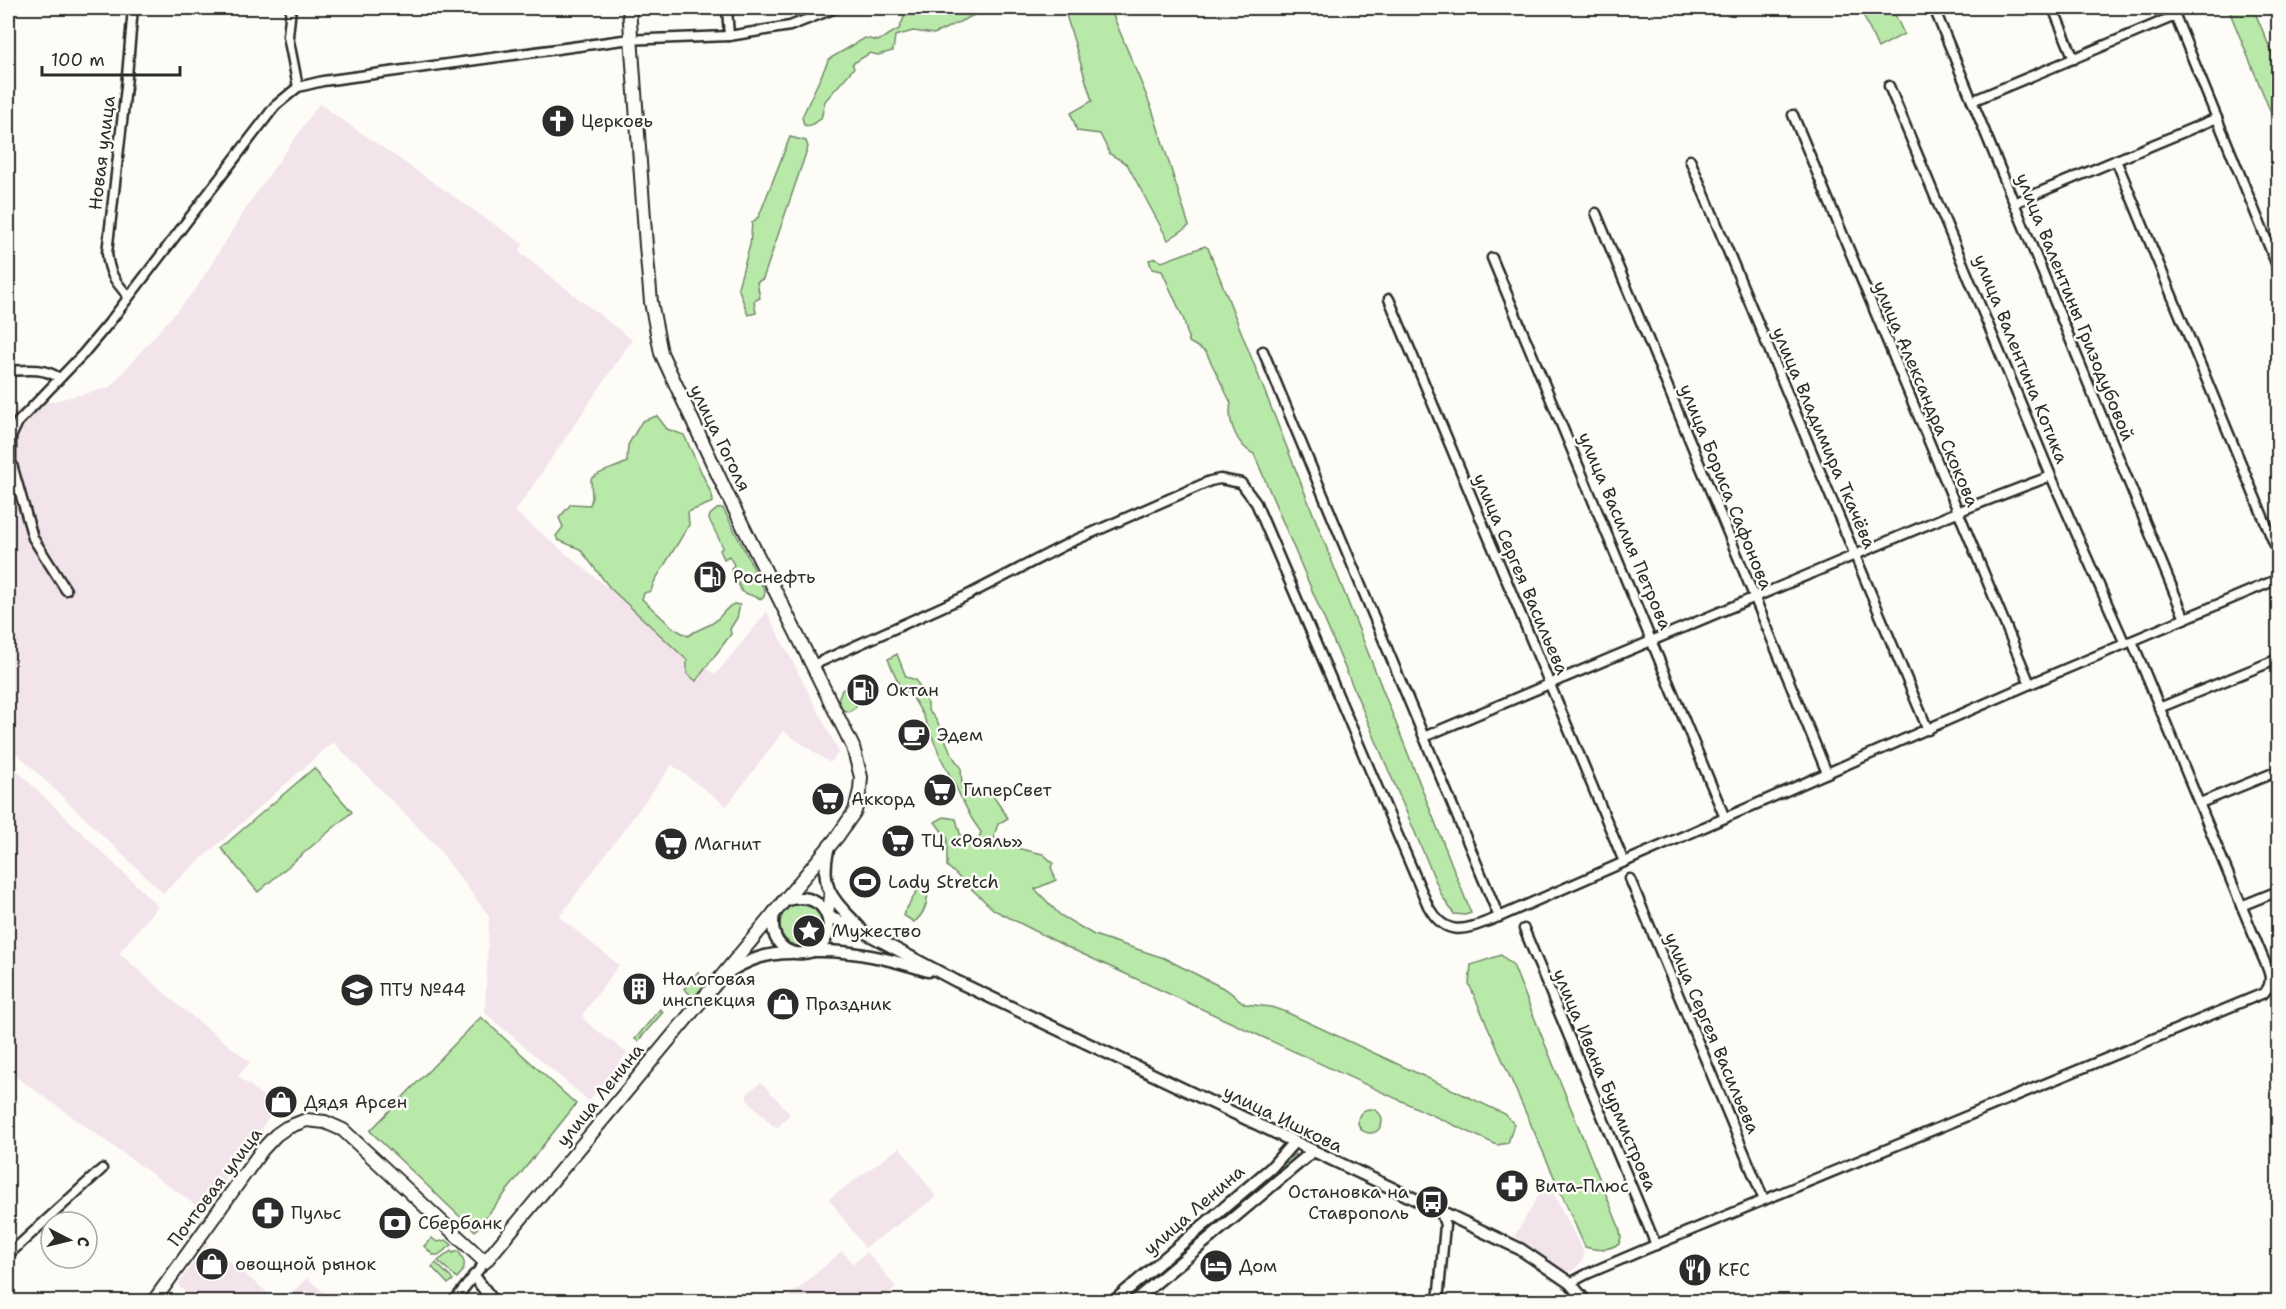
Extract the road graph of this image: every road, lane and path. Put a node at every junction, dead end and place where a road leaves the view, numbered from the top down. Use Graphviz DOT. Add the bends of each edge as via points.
graph roads {
  1 [pos="133,8"];
  2 [pos="291,8"];
  3 [pos="629,8"];
  4 [pos="727,8"];
  5 [pos="836,8"];
  6 [pos="1934,8"];
  7 [pos="2053,8"];
  8 [pos="2173,12"];
  9 [pos="729,36"];
  10 [pos="631,39"];
  11 [pos="2074,59"];
  12 [pos="1889,86"];
  13 [pos="298,87"];
  14 [pos="1972,101"];
  15 [pos="1793,115"];
  16 [pos="2217,118"];
  17 [pos="1690,160"];
  18 [pos="2116,160"];
  19 [pos="2014,203"];
  20 [pos="1596,213"];
  21 [pos="1492,258"];
  22 [pos="2278,268"];
  23 [pos="128,296"];
  24 [pos="1389,298"];
  25 [pos="1263,351"];
  26 [pos="8,371"];
  27 [pos="59,378"];
  28 [pos="18,422"];
  29 [pos="8,432"];
  30 [pos="2051,476"];
  31 [pos="1957,512"];
  32 [pos="2278,553"];
  33 [pos="1856,555"];
  34 [pos="2278,579"];
  35 [pos="66,590"];
  36 [pos="1754,598"];
  37 [pos="2185,619"];
  38 [pos="1653,642"];
  39 [pos="2128,643"];
  40 [pos="2278,659"];
  41 [pos="813,665"];
  42 [pos="1548,683"];
  43 [pos="2030,684"];
  44 [pos="2159,708"];
  45 [pos="1928,730"];
  46 [pos="1426,736"];
  47 [pos="2278,771"];
  48 [pos="1827,773"];
  49 [pos="2200,802"];
  50 [pos="1725,818"];
  51 [pos="828,850"];
  52 [pos="1624,862"];
  53 [pos="1630,879"];
  54 [pos="2278,891"];
  55 [pos="830,895"];
  56 [pos="2241,906"];
  57 [pos="778,907"];
  58 [pos="828,916"];
  59 [pos="1499,917"];
  60 [pos="1524,929"];
  61 [pos="862,931"];
  62 [pos="814,951"];
  63 [pos="792,953"];
  64 [pos="719,978"];
  65 [pos="2271,978"];
  66 [pos="956,981"];
  67 [pos="2278,994"];
  68 [pos="1294,1142"];
  69 [pos="1312,1152"];
  70 [pos="102,1169"];
  71 [pos="1764,1200"];
  72 [pos="1441,1213"];
  73 [pos="1656,1245"];
  74 [pos="8,1255"];
  75 [pos="485,1262"];
  76 [pos="474,1276"];
  77 [pos="1570,1283"];
  78 [pos="153,1302"];
  79 [pos="453,1302"];
  80 [pos="494,1302"];
  81 [pos="1113,1302"];
  82 [pos="1133,1302"];
  83 [pos="1438,1302"];
  84 [pos="1586,1302"];
  1 -- 23 [label="street, Новая улица" via="107,253 108,269"];
  2 -- 13 [label="street" via="288,36"];
  3 -- 10 [label="main road, улица Гоголя"];
  4 -- 9 [label="street"];
  5 -- 9 [label="street" via="790,26"];
  6 -- 14 [label="street, улица Валентины Гризодубовой"];
  7 -- 11 [label="street"];
  8 -- 11 [label="street"];
  8 -- 16 [label="street"];
  9 -- 10 [label="street"];
  10 -- 13 [label="street"];
  10 -- 41 [label="main road, улица Гоголя" via="651,302 660,353"];
  11 -- 14 [label="street"];
  12 -- 30 [label="street, улица Валентина Котика"];
  13 -- 23 [label="street" via="275,106"];
  14 -- 19 [label="street, улица Валентины Гризодубовой"];
  15 -- 31 [label="street, улица Александра Скокова"];
  16 -- 18 [label="street"];
  16 -- 22 [label="street"];
  17 -- 33 [label="street, улица Владимира Ткачёва"];
  18 -- 19 [label="street"];
  18 -- 32 [label="street"];
  19 -- 37 [label="street, улица Валентины Гризодубовой"];
  20 -- 36 [label="street, улица Бориса Сафонова"];
  21 -- 38 [label="street, улица Василия Петрова"];
  23 -- 27 [label="street"];
  24 -- 42 [label="street, улица Сергея Васильева"];
  25 -- 46 [label="street"];
  26 -- 27 [label="street" via="40,370"];
  27 -- 28 [label="street"];
  28 -- 29 [label="street"];
  28 -- 35 [label="street" via="11,437 11,461 21,499 33,538"];
  30 -- 31 [label="street"];
  30 -- 39 [label="street, улица Валентина Котика"];
  31 -- 33 [label="street"];
  31 -- 43 [label="street, улица Александра Скокова"];
  33 -- 36 [label="street"];
  33 -- 45 [label="street, улица Владимира Ткачёва"];
  34 -- 37 [label="street"];
  36 -- 38 [label="street"];
  36 -- 48 [label="street, улица Бориса Сафонова"];
  37 -- 39 [label="street"];
  38 -- 42 [label="street"];
  38 -- 50 [label="street, улица Василия Петрова"];
  39 -- 43 [label="street"];
  39 -- 44 [label="street, улица Валентина Котика"];
  40 -- 44 [label="street"];
  41 -- 51 [label="main road, улица Гоголя" via="853,747 861,777 855,811"];
  41 -- 59 [label="street" via="964,597 1071,542 1210,481 1241,483 1256,503 1435,919 1447,927 1463,929"];
  42 -- 46 [label="street"];
  42 -- 52 [label="street, улица Сергея Васильева"];
  43 -- 45 [label="street"];
  44 -- 49 [label="street, улица Валентина Котика"];
  45 -- 48 [label="street"];
  46 -- 59 [label="street"];
  47 -- 49 [label="street"];
  48 -- 50 [label="street"];
  49 -- 56 [label="street, улица Валентина Котика"];
  50 -- 52 [label="street"];
  51 -- 55 [label="street" via="825,866"];
  51 -- 57 [label="main road, улица Гоголя"];
  52 -- 59 [label="street"];
  53 -- 71 [label="street, улица Сергея Васильева"];
  54 -- 56 [label="street"];
  55 -- 58 [label="street"];
  55 -- 61 [label="street"];
  56 -- 65 [label="street, улица Валентина Котика"];
  57 -- 58 [label="street" via="798,897 808,898 820,904"];
  57 -- 63 [label="street" via="772,927 775,938"];
  57 -- 64 [label="main road, улица Ленина"];
  58 -- 61 [label="street, улица Ишкова"];
  58 -- 62 [label="street" via="829,932"];
  60 -- 73 [label="street, улица Ивана Бурмистрова"];
  61 -- 66 [label="street, улица Ишкова"];
  62 -- 63 [label="street"];
  62 -- 66 [label="street, улица Ишкова" via="865,954"];
  63 -- 64 [label="street" via="758,957"];
  64 -- 75 [label="main road, улица Ленина"];
  65 -- 67 [label="street, улица Валентина Котика"];
  65 -- 71 [label="street" via="2264,993"];
  66 -- 68 [label="street, улица Ишкова"];
  68 -- 69 [label="street, улица Ишкова"];
  68 -- 81 [label="street, улица Ленина" via="1271,1168"];
  69 -- 72 [label="street, улица Ишкова"];
  69 -- 82 [label="street, улица Ленина"];
  70 -- 74 [label="street"];
  71 -- 73 [label="street"];
  72 -- 77 [label="street, улица Ишкова" via="1520,1250"];
  72 -- 83 [label="street" via="1444,1225"];
  73 -- 77 [label="street"];
  75 -- 76 [label="street, улица Ленина"];
  75 -- 78 [label="main road, Почтовая улица" via="343,1130 325,1122 306,1120 286,1128 262,1150"];
  76 -- 79 [label="street, улица Ленина"];
  76 -- 80 [label="street"];
  77 -- 84 [label="street, улица Ишкова"];
}
